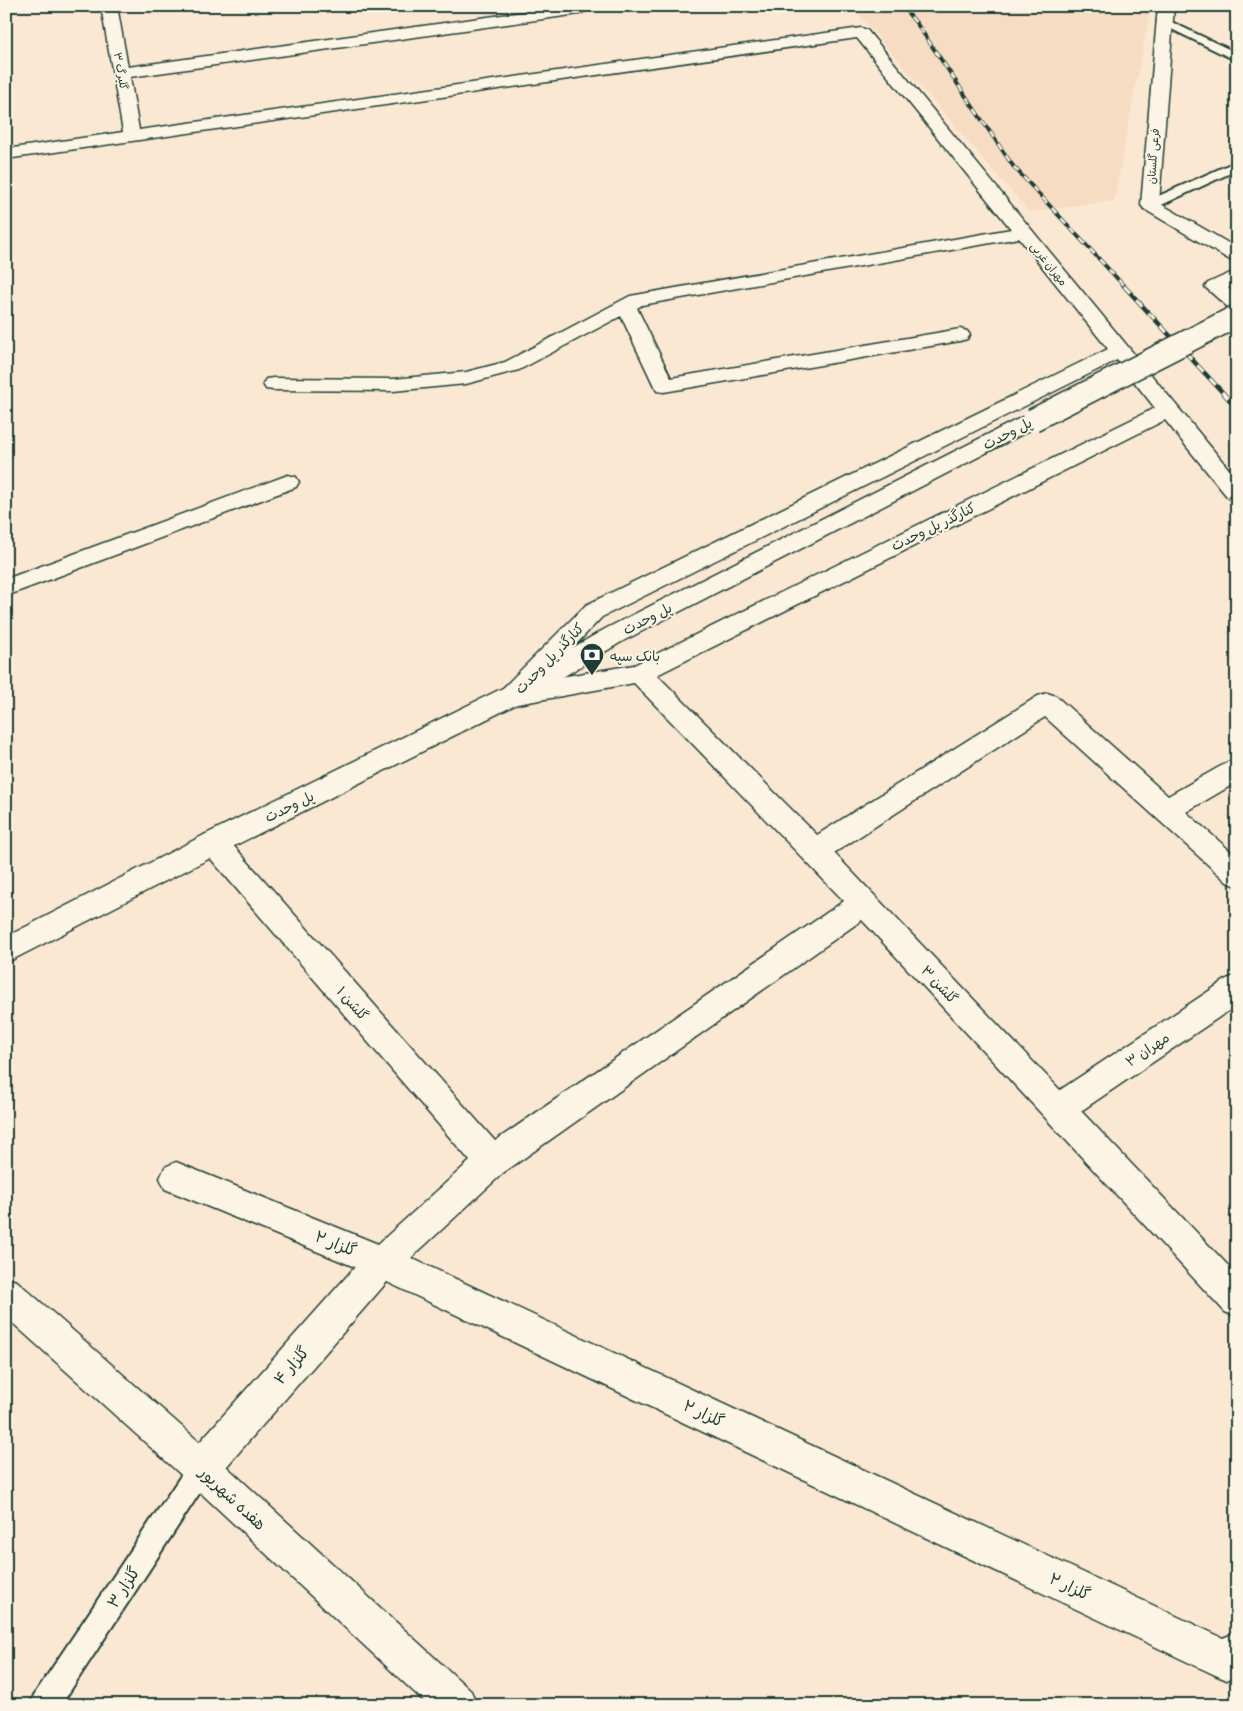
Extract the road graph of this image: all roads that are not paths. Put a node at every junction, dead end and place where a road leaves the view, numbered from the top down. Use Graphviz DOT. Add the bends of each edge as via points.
graph roads {
  1 [pos="109,6"];
  2 [pos="579,9"];
  3 [pos="1165,14"];
  4 [pos="1237,58"];
  5 [pos="121,73"];
  6 [pos="132,136"];
  7 [pos="6,154"];
  8 [pos="1237,165"];
  9 [pos="1150,205"];
  10 [pos="1023,232"];
  11 [pos="1237,256"];
  12 [pos="1237,276"];
  13 [pos="1237,304"];
  14 [pos="626,306"];
  15 [pos="1237,316"];
  16 [pos="960,335"];
  17 [pos="1120,351"];
  18 [pos="273,384"];
  19 [pos="1168,410"];
  20 [pos="288,482"];
  21 [pos="1237,494"];
  22 [pos="6,588"];
  23 [pos="639,673"];
  24 [pos="512,695"];
  25 [pos="1237,769"];
  26 [pos="1166,810"];
  27 [pos="214,843"];
  28 [pos="815,851"];
  29 [pos="1237,874"];
  30 [pos="864,903"];
  31 [pos="6,951"];
  32 [pos="1237,988"];
  33 [pos="1058,1109"];
  34 [pos="492,1162"];
  35 [pos="176,1178"];
  36 [pos="382,1262"];
  37 [pos="6,1294"];
  38 [pos="1237,1300"];
  39 [pos="201,1468"];
  40 [pos="1232,1655"];
  41 [pos="44,1705"];
  42 [pos="457,1705"];
  1 -- 5 [label="street, گلبرگ ۳"];
  2 -- 5 [label="street"];
  3 -- 4 [label="lane"];
  3 -- 9 [label="street, فرعی گلستان"];
  5 -- 6 [label="street, گلبرگ ۳"];
  6 -- 7 [label="street"];
  6 -- 10 [label="street, مهران غربی" via="862,33"];
  8 -- 9 [label="lane"];
  9 -- 11 [label="street"];
  10 -- 14 [label="street" via="637,300"];
  10 -- 17 [label="street, مهران غربی"];
  12 -- 13 [label="street" via="1215,287"];
  14 -- 16 [label="street" via="664,386"];
  14 -- 18 [label="street" via="512,366 466,378 392,385"];
  15 -- 24 [label="street, پل وحدت, bridge" via="614,635"];
  17 -- 19 [label="street, مهران غربی"];
  17 -- 24 [label="street, کنارگذر پل وحدت" via="594,611"];
  19 -- 21 [label="street, مهران غربی"];
  19 -- 23 [label="street, کنارگذر پل وحدت"];
  20 -- 22 [label="street"];
  23 -- 24 [label="street, کنارگذر پل وحدت"];
  23 -- 28 [label="street, گلشن ۳"];
  24 -- 27 [label="street, پل وحدت"];
  25 -- 26 [label="street"];
  26 -- 28 [label="street" via="1047,703"];
  26 -- 29 [label="street"];
  27 -- 31 [label="street, پل وحدت"];
  27 -- 34 [label="street, گلشن ۱"];
  28 -- 30 [label="street, گلشن ۳"];
  30 -- 33 [label="street, گلشن ۳"];
  30 -- 34 [label="street, گلزار ۴"];
  32 -- 33 [label="street, مهران ۳"];
  33 -- 38 [label="street, گلشن ۳"];
  34 -- 36 [label="street, گلزار ۴"];
  35 -- 36 [label="street, گلزار ۲"];
  36 -- 39 [label="street, گلزار ۴"];
  36 -- 40 [label="street, گلزار ۲"];
  37 -- 39 [label="street, هفده شهریور"];
  39 -- 41 [label="lane, گلزار ۳"];
  39 -- 42 [label="street, هفده شهریور"];
}
